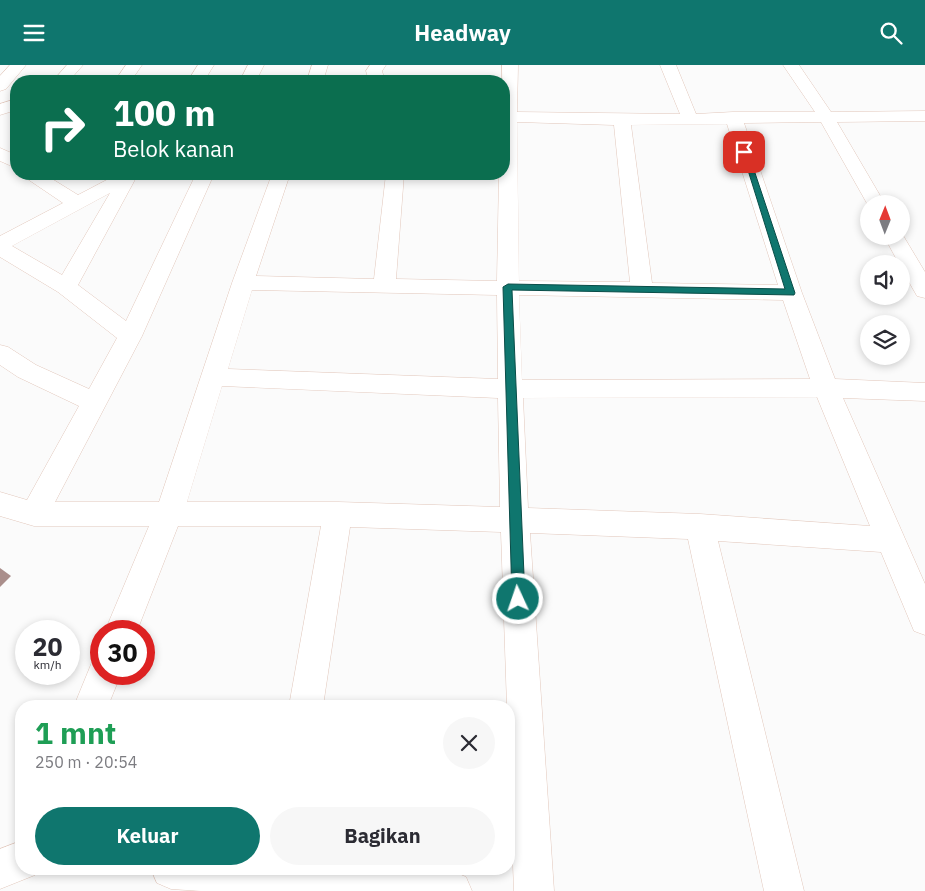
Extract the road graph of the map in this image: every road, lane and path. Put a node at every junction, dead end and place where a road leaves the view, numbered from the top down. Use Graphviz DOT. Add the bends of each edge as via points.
graph roads {
  1 [pos="18,65"];
  2 [pos="74,65"];
  3 [pos="668,65"];
  4 [pos="791,65"];
  5 [pos="66,75"];
  6 [pos="0,86"];
  7 [pos="925,116"];
  8 [pos="510,117"];
  9 [pos="733,117"];
  10 [pos="826,117"];
  11 [pos="690,119"];
  12 [pos="622,120"];
  13 [pos="41,180"];
  14 [pos="121,180"];
  15 [pos="127,180"];
  16 [pos="202,180"];
  17 [pos="279,180"];
  18 [pos="394,180"];
  19 [pos="507,180"];
  20 [pos="871,195"];
  21 [pos="77,203"];
  22 [pos="899,245"];
  23 [pos="0,246"];
  24 [pos="243,283"];
  25 [pos="66,287"];
  26 [pos="384,287"];
  27 [pos="508,287"];
  28 [pos="642,289"];
  29 [pos="925,291"];
  30 [pos="791,293"];
  31 [pos="130,335"];
  32 [pos="0,353"];
  33 [pos="212,377"];
  34 [pos="826,388"];
  35 [pos="511,389"];
  36 [pos="925,392"];
  37 [pos="94,402"];
  38 [pos="0,504"];
  39 [pos="169,513"];
  40 [pos="34,514"];
  41 [pos="338,514"];
  42 [pos="514,521"];
  43 [pos="700,527"];
  44 [pos="892,540"];
  45 [pos="125,620"];
  46 [pos="925,620"];
  47 [pos="100,685"];
  48 [pos="93,700"];
  49 [pos="307,700"];
  50 [pos="15,863"];
  51 [pos="0,869"];
  52 [pos="297,875"];
  53 [pos="452,891"];
  54 [pos="534,891"];
  55 [pos="784,891"];
  1 -- 6 [label="street"];
  2 -- 5 [label="street"];
  3 -- 11 [label="street"];
  4 -- 10 [label="street"];
  7 -- 10 [label="street"];
  8 -- 12 [label="street"];
  9 -- 10 [label="street"];
  9 -- 11 [label="street"];
  9 -- 30 [label="street"];
  10 -- 20 [label="street"];
  11 -- 12 [label="street"];
  12 -- 28 [label="street"];
  13 -- 21 [label="street"];
  14 -- 21 [label="street"];
  15 -- 25 [label="street"];
  16 -- 31 [label="street"];
  17 -- 24 [label="street"];
  18 -- 26 [label="street"];
  19 -- 27 [label="street"];
  21 -- 23 [label="street"];
  22 -- 29 [label="street"];
  23 -- 25 [label="street"];
  24 -- 26 [label="street"];
  24 -- 33 [label="street"];
  25 -- 31 [label="street"];
  26 -- 27 [label="street"];
  27 -- 28 [label="street"];
  27 -- 35 [label="street"];
  28 -- 30 [label="street"];
  30 -- 34 [label="street"];
  31 -- 37 [label="street"];
  32 -- 37 [label="street" via="27,371"];
  33 -- 35 [label="street"];
  33 -- 39 [label="street"];
  34 -- 35 [label="street"];
  34 -- 36 [label="street"];
  34 -- 44 [label="street"];
  35 -- 42 [label="street"];
  37 -- 40 [label="street"];
  38 -- 40 [label="street"];
  39 -- 40 [label="street"];
  39 -- 41 [label="street"];
  39 -- 45 [label="street"];
  41 -- 42 [label="street"];
  41 -- 49 [label="street"];
  42 -- 43 [label="street"];
  42 -- 54 [label="street"];
  43 -- 44 [label="street"];
  43 -- 55 [label="street"];
  44 -- 46 [label="street"];
  47 -- 48 [label="street"];
  50 -- 51 [label="street"];
  52 -- 53 [label="street"];
}
